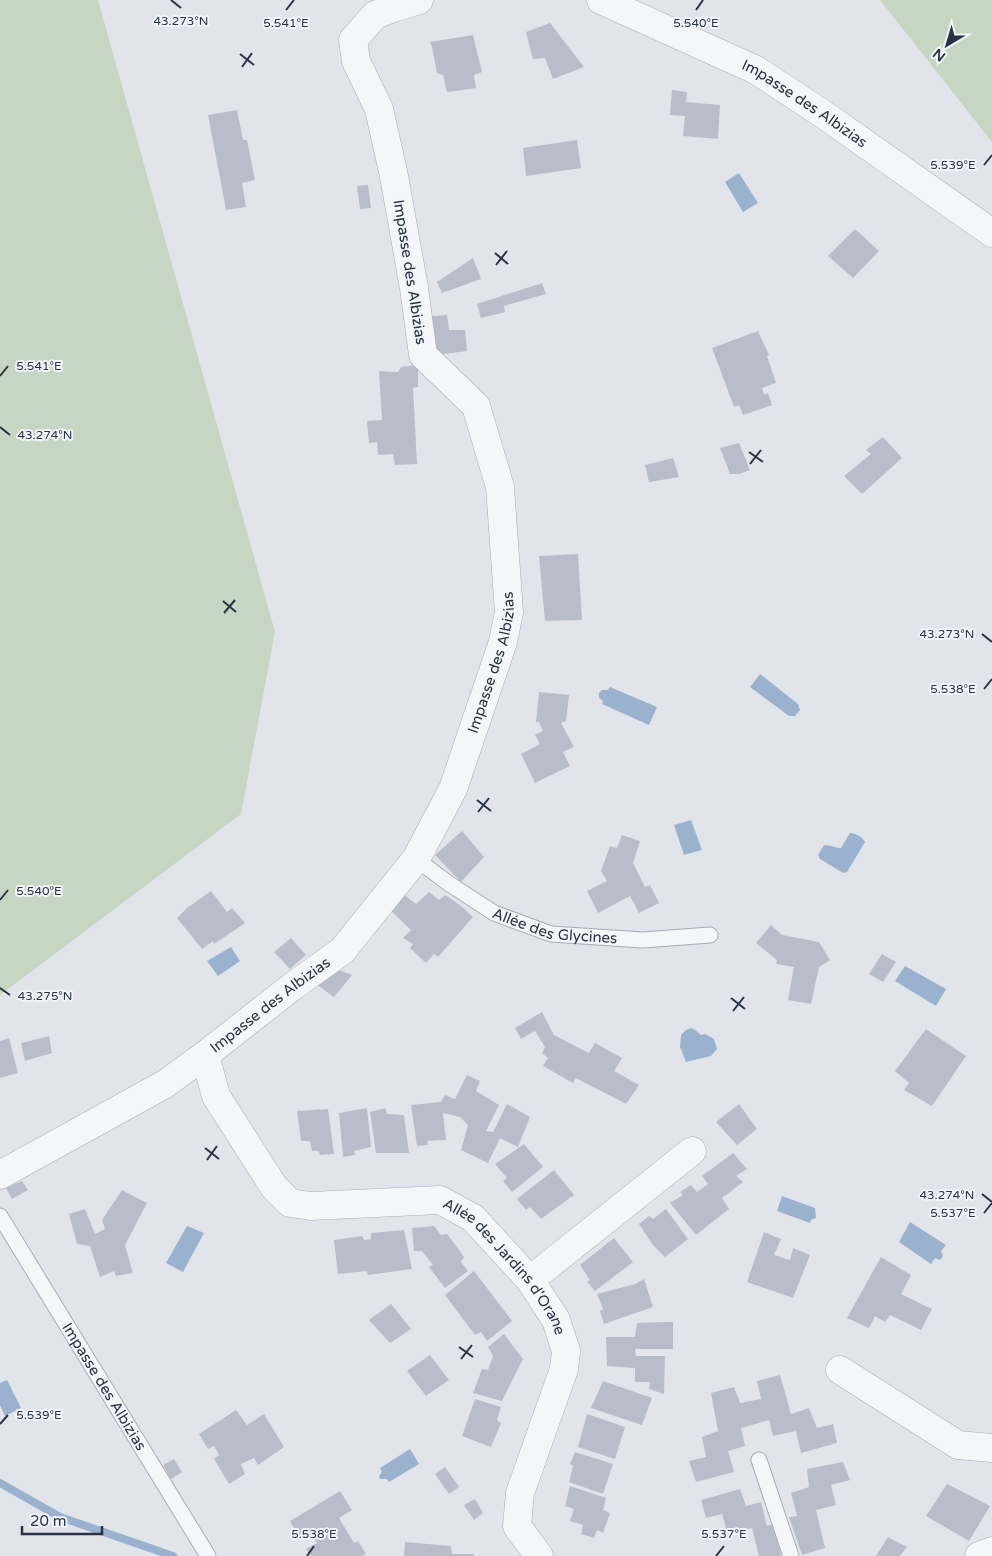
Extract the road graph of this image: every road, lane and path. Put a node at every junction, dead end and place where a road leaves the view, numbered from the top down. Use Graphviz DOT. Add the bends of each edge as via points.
graph roads {
  1 [pos="419,0"];
  2 [pos="601,0"];
  3 [pos="992,233"];
  4 [pos="416,859"];
  5 [pos="710,935"];
  6 [pos="205,1055"];
  7 [pos="692,1151"];
  8 [pos="0,1175"];
  9 [pos="0,1216"];
  10 [pos="530,1280"];
  11 [pos="840,1370"];
  12 [pos="992,1448"];
  13 [pos="760,1460"];
  14 [pos="992,1551"];
  15 [pos="208,1556"];
  16 [pos="539,1556"];
  17 [pos="791,1556"];
  18 [pos="979,1556"];
  1 -- 4 [label="street, Impasse des Albizias" via="375,16 353,40 356,61 379,109 394,176 423,355 476,406 500,487 509,612 503,642 453,789"];
  2 -- 3 [label="street, Impasse des Albizias" via="756,70"];
  4 -- 5 [label="lane, Allée des Glycines" via="494,913 551,934 643,940"];
  4 -- 6 [label="street, Impasse des Albizias" via="342,951"];
  6 -- 8 [label="street, Impasse des Albizias" via="165,1084"];
  6 -- 10 [label="street, Allée des Jardins d'Orane" via="216,1096 274,1187 290,1203 311,1206 440,1200 473,1218"];
  7 -- 10 [label="street"];
  9 -- 15 [label="lane, Impasse des Albizias"];
  10 -- 16 [label="street, Allée des Jardins d'Orane" via="556,1320 566,1350 564,1369 520,1493 517,1526"];
  11 -- 12 [label="street" via="958,1445"];
  13 -- 17 [label="lane"];
  14 -- 18 [label="street"];
}
